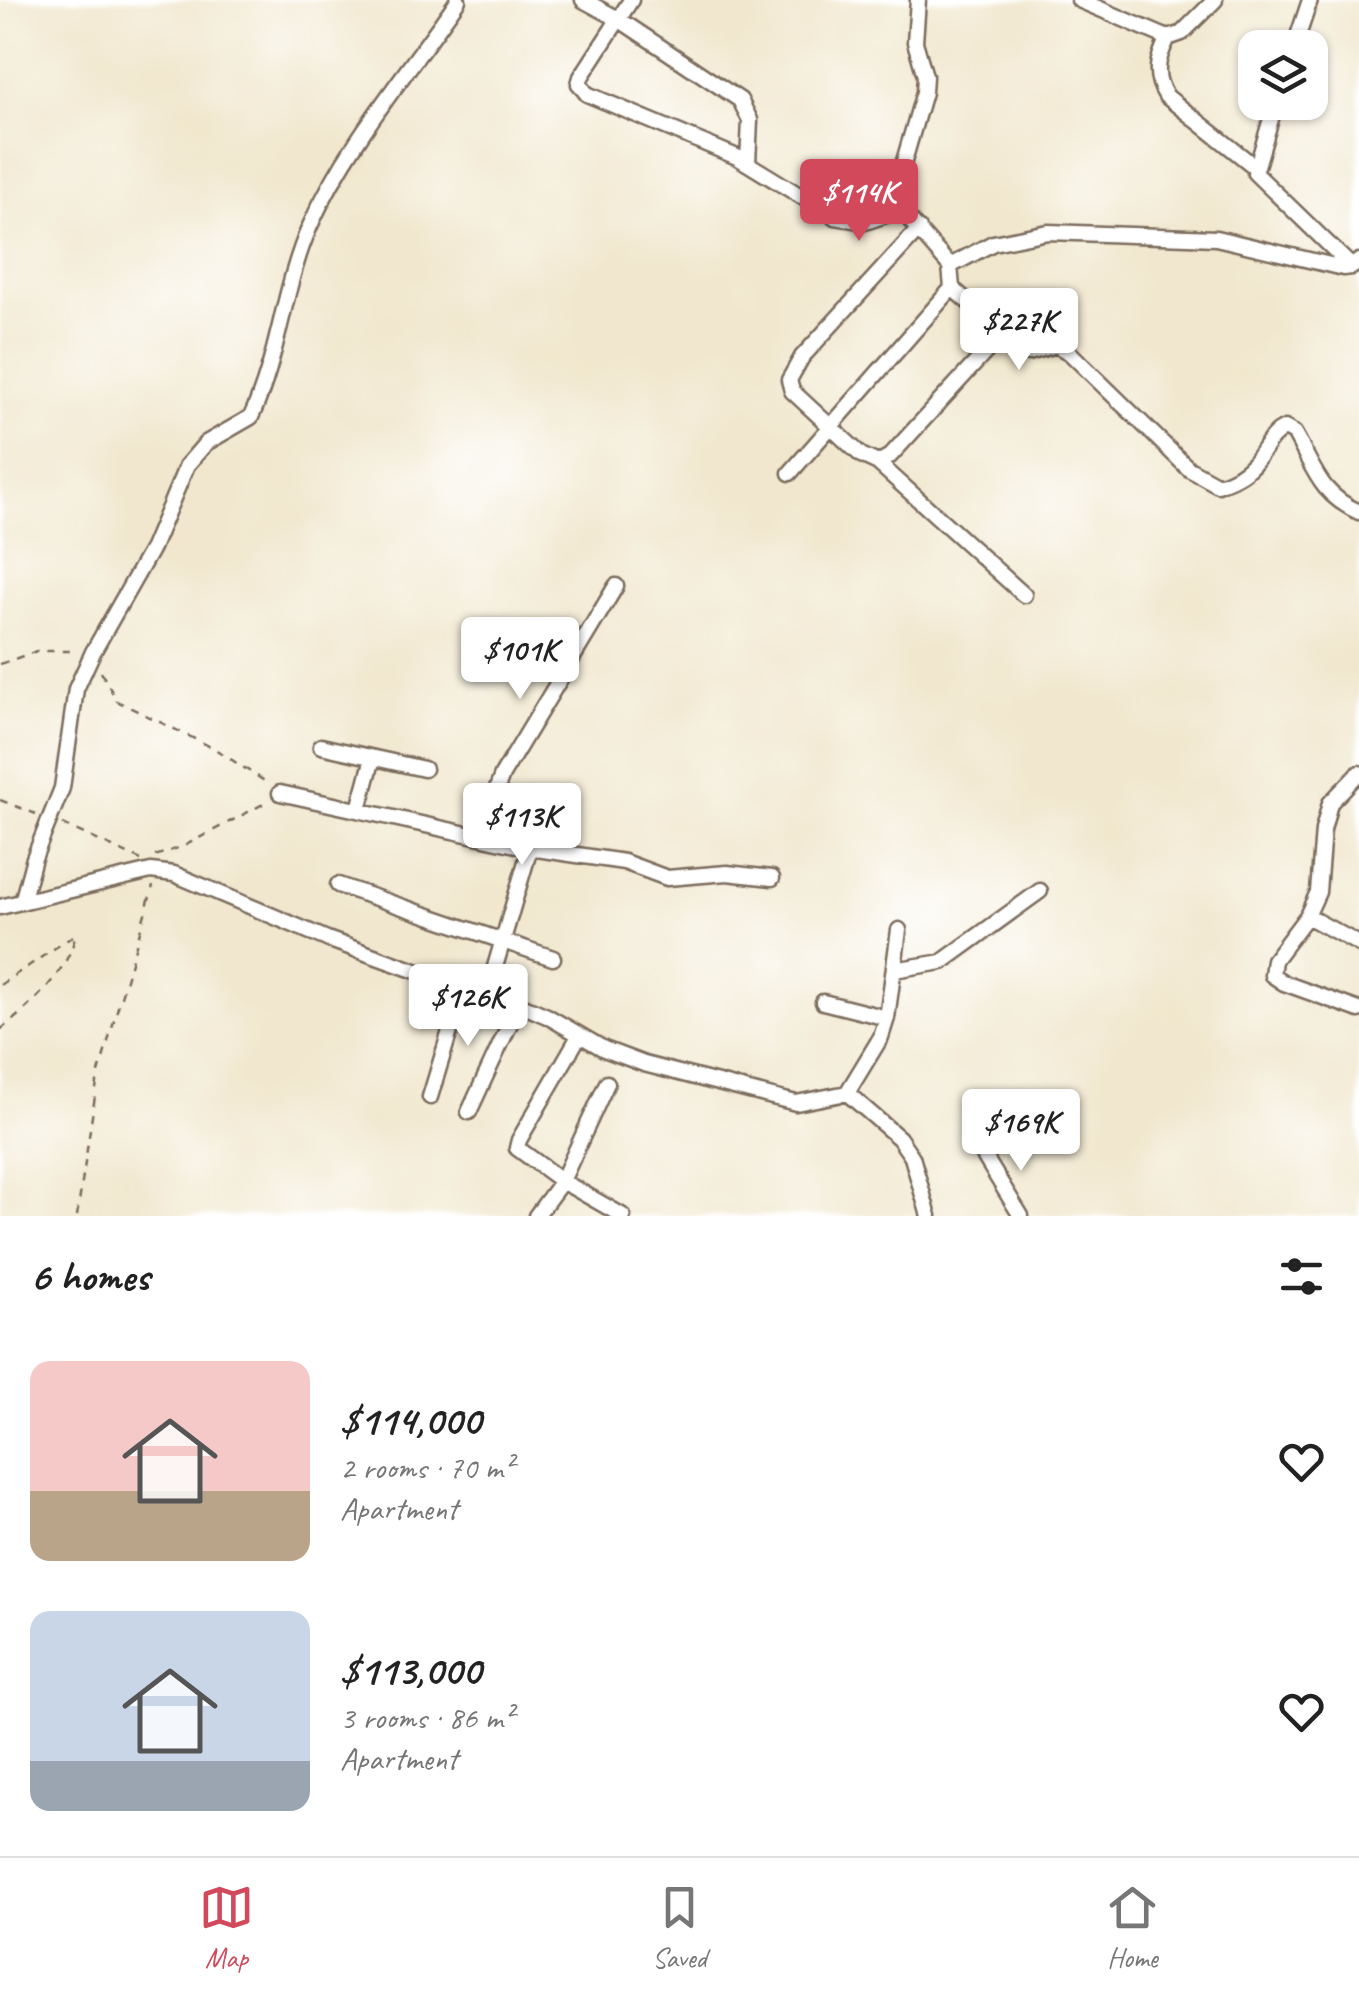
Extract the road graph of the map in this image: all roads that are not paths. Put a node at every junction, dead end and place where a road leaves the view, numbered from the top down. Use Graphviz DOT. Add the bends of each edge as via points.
graph roads {
  1 [pos="458,0"];
  2 [pos="584,0"];
  3 [pos="631,0"];
  4 [pos="918,0"];
  5 [pos="1079,0"];
  6 [pos="1216,0"];
  7 [pos="1310,0"];
  8 [pos="620,20"];
  9 [pos="1300,30"];
  10 [pos="1168,38"];
  11 [pos="1270,120"];
  12 [pos="748,163"];
  13 [pos="1255,167"];
  14 [pos="898,208"];
  15 [pos="919,229"];
  16 [pos="1356,264"];
  17 [pos="950,266"];
  18 [pos="952,288"];
  19 [pos="1003,332"];
  20 [pos="830,427"];
  21 [pos="878,463"];
  22 [pos="790,473"];
  23 [pos="1359,512"];
  24 [pos="616,586"];
  25 [pos="1024,596"];
  26 [pos="321,746"];
  27 [pos="373,758"];
  28 [pos="424,769"];
  29 [pos="1359,773"];
  30 [pos="280,793"];
  31 [pos="359,809"];
  32 [pos="495,839"];
  33 [pos="530,848"];
  34 [pos="772,878"];
  35 [pos="338,885"];
  36 [pos="1040,891"];
  37 [pos="22,902"];
  38 [pos="0,907"];
  39 [pos="1307,916"];
  40 [pos="899,930"];
  41 [pos="502,942"];
  42 [pos="1359,944"];
  43 [pos="553,958"];
  44 [pos="894,970"];
  45 [pos="464,988"];
  46 [pos="487,994"];
  47 [pos="822,1002"];
  48 [pos="518,1004"];
  49 [pos="1359,1010"];
  50 [pos="887,1018"];
  51 [pos="579,1036"];
  52 [pos="607,1083"];
  53 [pos="847,1092"];
  54 [pos="430,1096"];
  55 [pos="468,1112"];
  56 [pos="983,1154"];
  57 [pos="562,1181"];
  58 [pos="536,1216"];
  59 [pos="623,1216"];
  60 [pos="929,1216"];
  61 [pos="1021,1216"];
  1 -- 37 [label="street" via="326,194 295,268 251,417 206,444 187,465 152,548 93,652 76,689 66,770"];
  2 -- 8 [label="street"];
  3 -- 8 [label="street"];
  4 -- 14 [label="street" via="915,42 924,92 898,182"];
  5 -- 10 [label="street"];
  6 -- 10 [label="street"];
  7 -- 9 [label="street"];
  8 -- 12 [label="street" via="740,100 750,120"];
  8 -- 12 [label="street" via="581,76 582,89"];
  10 -- 13 [label="street" via="1157,66 1166,96"];
  11 -- 13 [label="street"];
  12 -- 14 [label="street" via="850,221 882,218"];
  13 -- 16 [label="street" via="1258,179"];
  14 -- 15 [label="street"];
  15 -- 17 [label="street"];
  15 -- 20 [label="street" via="794,368 792,391"];
  16 -- 17 [label="street" via="1343,268 1216,238 1048,232 993,243"];
  17 -- 18 [label="street"];
  18 -- 19 [label="street"];
  18 -- 20 [label="street"];
  19 -- 21 [label="street"];
  19 -- 23 [label="street" via="1028,354 1056,345 1070,353 1188,469 1218,485 1252,465 1280,428 1290,429 1327,493"];
  20 -- 21 [label="street"];
  20 -- 22 [label="street"];
  21 -- 25 [label="street"];
  24 -- 32 [label="street" via="502,775"];
  26 -- 27 [label="street"];
  27 -- 28 [label="street"];
  27 -- 31 [label="street"];
  29 -- 39 [label="street" via="1326,813 1318,892"];
  30 -- 31 [label="street"];
  31 -- 32 [label="street"];
  32 -- 33 [label="street"];
  33 -- 34 [label="street" via="624,862 667,878"];
  33 -- 41 [label="street"];
  35 -- 41 [label="street"];
  36 -- 44 [label="street" via="942,962"];
  37 -- 38 [label="street"];
  37 -- 45 [label="street" via="162,872"];
  39 -- 42 [label="street"];
  39 -- 49 [label="street" via="1274,960 1272,975"];
  40 -- 44 [label="street"];
  41 -- 43 [label="street"];
  41 -- 46 [label="street"];
  44 -- 50 [label="street"];
  45 -- 46 [label="street"];
  45 -- 54 [label="street"];
  46 -- 48 [label="street"];
  47 -- 50 [label="street"];
  48 -- 51 [label="street"];
  48 -- 55 [label="street"];
  50 -- 53 [label="street"];
  51 -- 53 [label="street" via="644,1064 774,1099 810,1103"];
  51 -- 57 [label="street" via="517,1148"];
  52 -- 57 [label="street"];
  53 -- 60 [label="street" via="899,1138"];
  56 -- 61 [label="street"];
  57 -- 58 [label="street"];
  57 -- 59 [label="street"];
}
